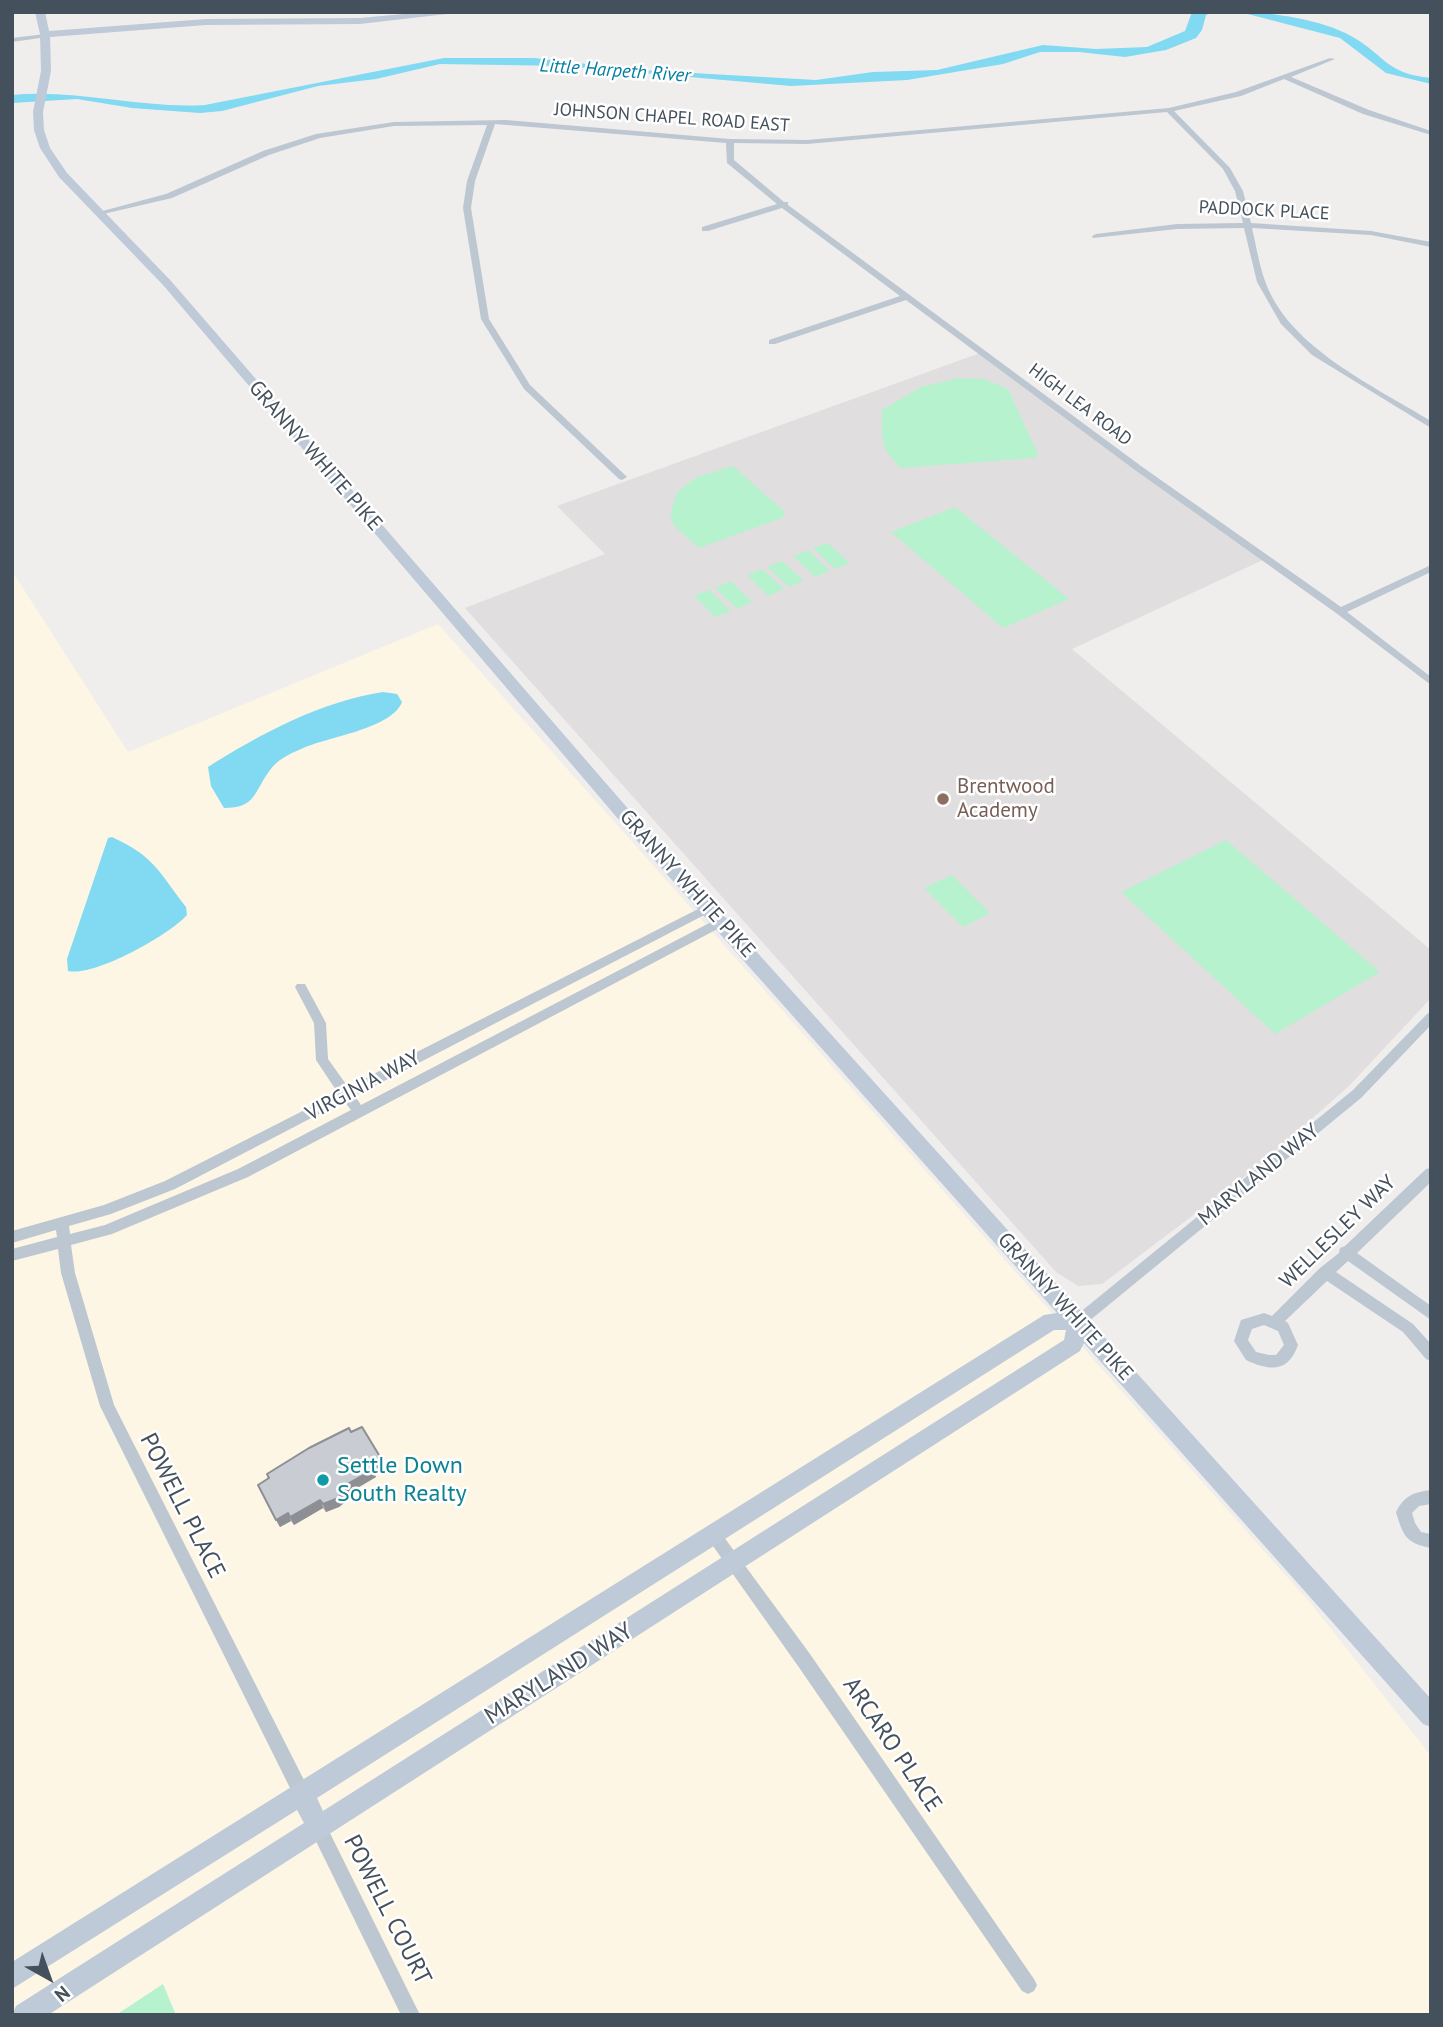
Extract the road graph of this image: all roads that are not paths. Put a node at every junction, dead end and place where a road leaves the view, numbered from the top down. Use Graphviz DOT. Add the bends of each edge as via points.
graph roads {
  1 [pos="40,12"];
  2 [pos="459,12"];
  3 [pos="281,17"];
  4 [pos="45,37"];
  5 [pos="12,40"];
  6 [pos="1332,59"];
  7 [pos="1285,77"];
  8 [pos="1168,110"];
  9 [pos="492,122"];
  10 [pos="1431,133"];
  11 [pos="730,141"];
  12 [pos="785,204"];
  13 [pos="99,213"];
  14 [pos="1246,225"];
  15 [pos="705,229"];
  16 [pos="1096,236"];
  17 [pos="1431,245"];
  18 [pos="908,296"];
  19 [pos="772,342"];
  20 [pos="1431,425"];
  21 [pos="622,477"];
  22 [pos="1431,568"];
  23 [pos="1340,611"];
  24 [pos="1431,682"];
  25 [pos="708,908"];
  26 [pos="721,922"];
  27 [pos="301,988"];
  28 [pos="1429,1022"];
  29 [pos="347,1096"];
  30 [pos="359,1112"];
  31 [pos="1429,1177"];
  32 [pos="62,1224"];
  33 [pos="12,1237"];
  34 [pos="64,1243"];
  35 [pos="1345,1252"];
  36 [pos="12,1255"];
  37 [pos="1325,1272"];
  38 [pos="1431,1314"];
  39 [pos="1078,1322"];
  40 [pos="1275,1322"];
  41 [pos="1431,1355"];
  42 [pos="1431,1497"];
  43 [pos="713,1534"];
  44 [pos="1431,1541"];
  45 [pos="735,1562"];
  46 [pos="1431,1716"];
  47 [pos="302,1794"];
  48 [pos="318,1827"];
  49 [pos="12,1977"];
  50 [pos="1028,1985"];
  51 [pos="25,2015"];
  52 [pos="411,2015"];
  1 -- 4 [label="main road, GRANNY WHITE PIKE"];
  2 -- 3 [label="main road" via="364,20"];
  3 -- 4 [label="main road"];
  4 -- 5 [label="street"];
  4 -- 13 [label="main road, GRANNY WHITE PIKE" via="39,130 53,161"];
  6 -- 7 [label="street, JOHNSON CHAPEL ROAD EAST"];
  7 -- 8 [label="street, JOHNSON CHAPEL ROAD EAST" via="1238,94"];
  7 -- 10 [label="street" via="1366,112"];
  8 -- 11 [label="street, JOHNSON CHAPEL ROAD EAST" via="869,138"];
  8 -- 14 [label="street" via="1226,168 1239,191"];
  9 -- 11 [label="street, JOHNSON CHAPEL ROAD EAST"];
  9 -- 13 [label="street, JOHNSON CHAPEL ROAD EAST" via="394,124 319,136 266,153 169,196"];
  9 -- 21 [label="street" via="471,181 467,208 485,319 527,387"];
  11 -- 12 [label="street, HIGH LEA ROAD" via="730,161"];
  12 -- 15 [label="street"];
  12 -- 18 [label="street, HIGH LEA ROAD"];
  13 -- 25 [label="main road, GRANNY WHITE PIKE" via="167,283"];
  14 -- 16 [label="street, PADDOCK PLACE" via="1182,223"];
  14 -- 17 [label="street, PADDOCK PLACE" via="1349,231"];
  14 -- 20 [label="street" via="1261,282 1283,322 1315,353"];
  18 -- 19 [label="street"];
  18 -- 23 [label="street, HIGH LEA ROAD"];
  22 -- 23 [label="street"];
  23 -- 24 [label="street, HIGH LEA ROAD"];
  25 -- 26 [label="main road, GRANNY WHITE PIKE"];
  25 -- 29 [label="street, VIRGINIA WAY"];
  26 -- 30 [label="street, VIRGINIA WAY"];
  26 -- 39 [label="main road, GRANNY WHITE PIKE"];
  27 -- 29 [label="street" via="320,1023 322,1060"];
  28 -- 39 [label="street, MARYLAND WAY" via="1357,1094"];
  29 -- 30 [label="street"];
  29 -- 32 [label="street, VIRGINIA WAY" via="170,1185"];
  30 -- 34 [label="street, VIRGINIA WAY" via="175,1204"];
  31 -- 35 [label="street, WELLESLEY WAY"];
  32 -- 33 [label="street, VIRGINIA WAY"];
  32 -- 34 [label="street, POWELL PLACE"];
  34 -- 36 [label="street, VIRGINIA WAY"];
  34 -- 47 [label="street, POWELL PLACE" via="68,1273 107,1406"];
  35 -- 37 [label="street, WELLESLEY WAY"];
  35 -- 38 [label="street"];
  37 -- 40 [label="street, WELLESLEY WAY"];
  37 -- 41 [label="street" via="1408,1328"];
  39 -- 43 [label="main road, MARYLAND WAY" via="1051,1321"];
  39 -- 45 [label="main road, MARYLAND WAY" via="1073,1345"];
  39 -- 46 [label="main road, GRANNY WHITE PIKE"];
  42 -- 44 [label="street" via="1419,1497 1404,1512 1417,1538"];
  43 -- 45 [label="street, ARCARO PLACE"];
  43 -- 47 [label="main road, MARYLAND WAY"];
  45 -- 48 [label="main road, MARYLAND WAY"];
  45 -- 50 [label="street, ARCARO PLACE"];
  47 -- 48 [label="main road"];
  47 -- 49 [label="main road, MARYLAND WAY"];
  48 -- 51 [label="main road, MARYLAND WAY"];
  48 -- 52 [label="street, POWELL COURT"];
}
